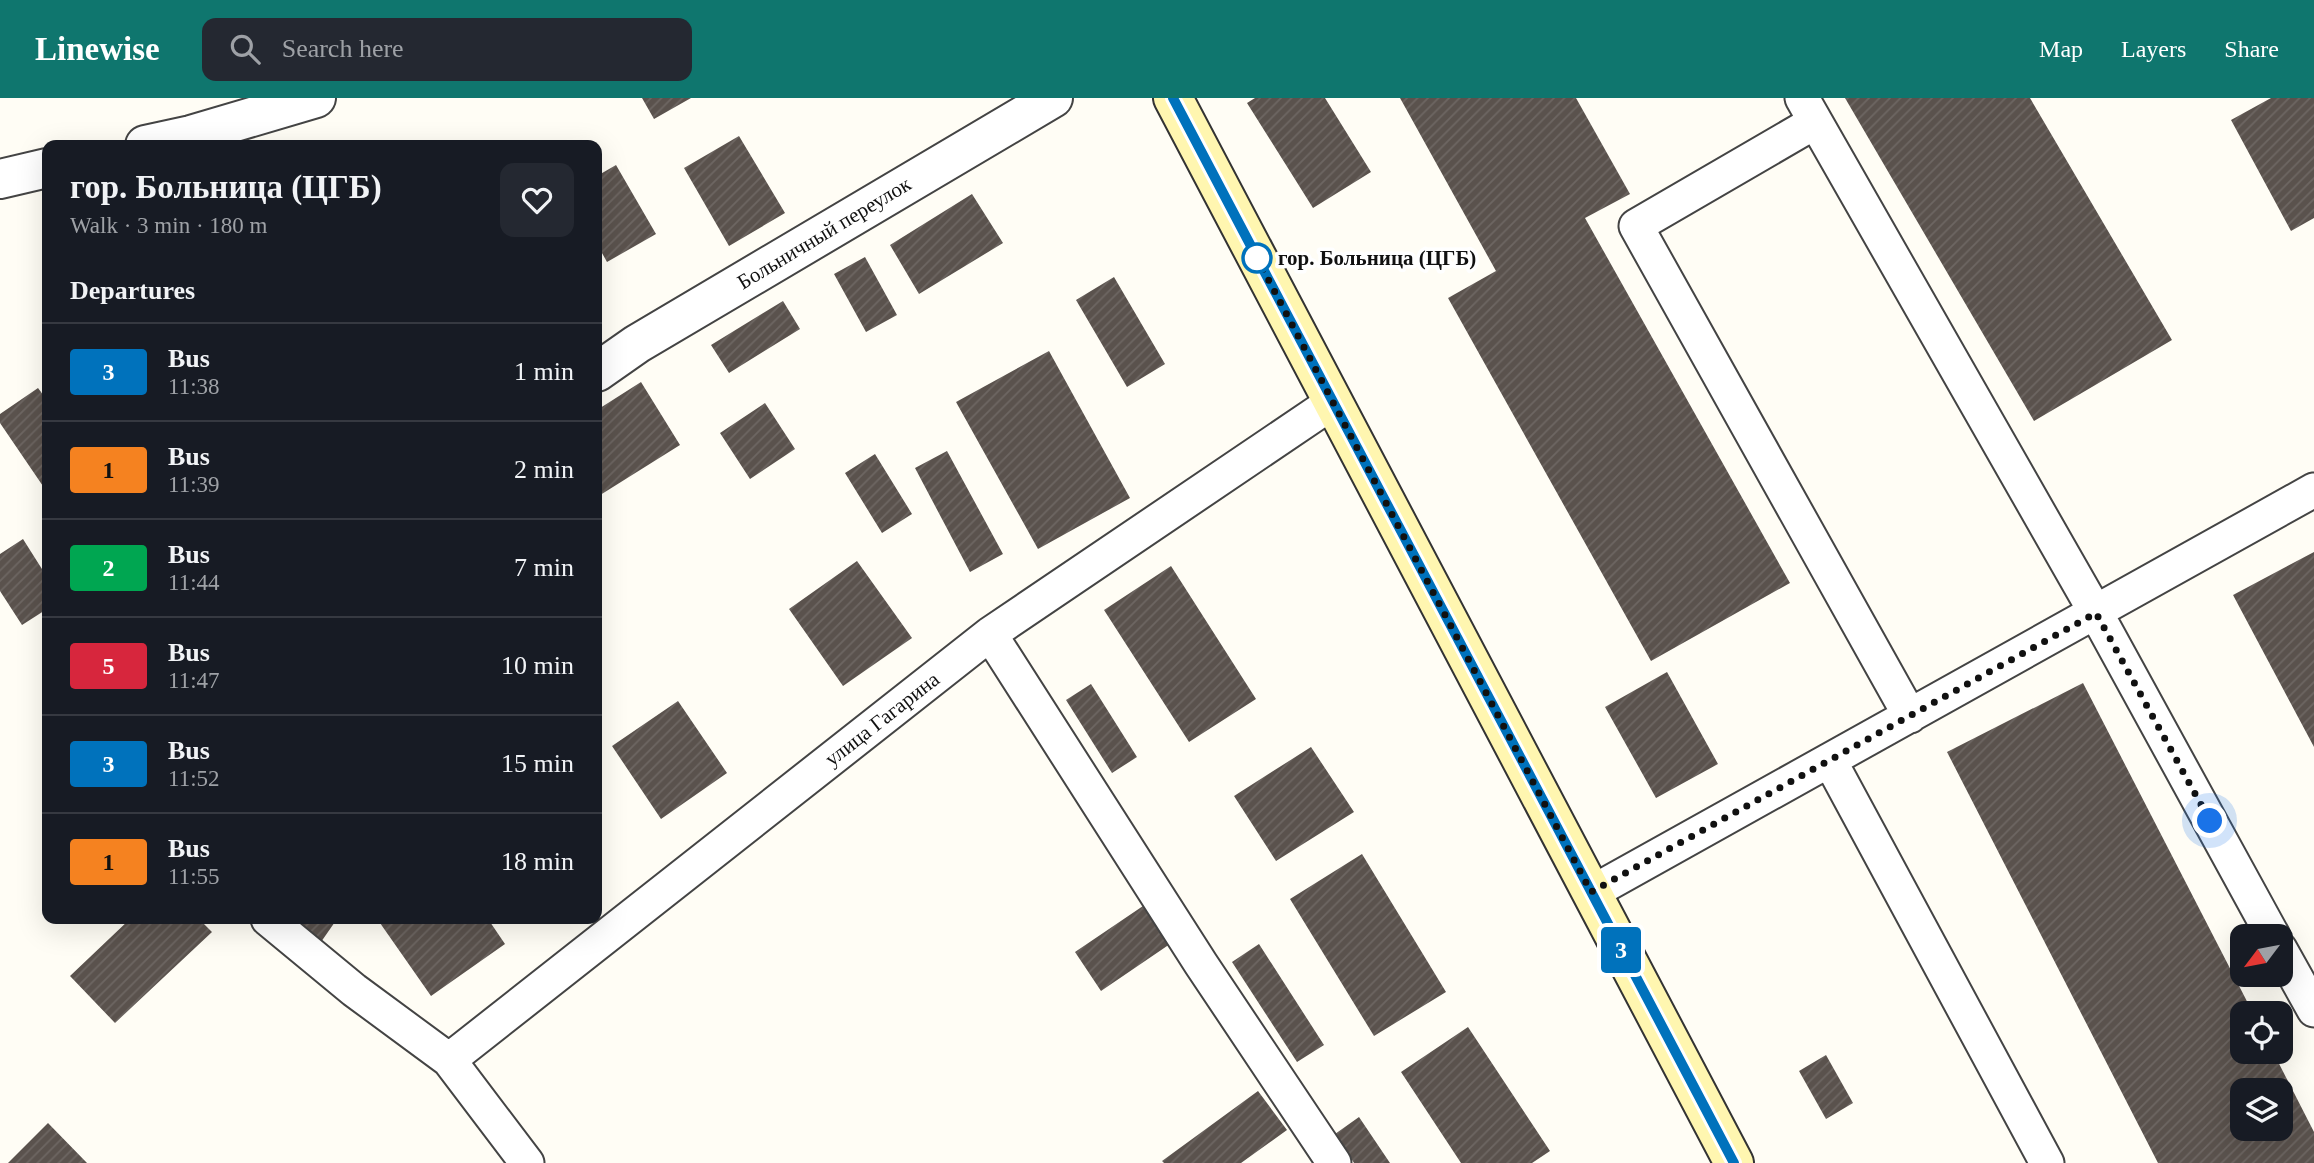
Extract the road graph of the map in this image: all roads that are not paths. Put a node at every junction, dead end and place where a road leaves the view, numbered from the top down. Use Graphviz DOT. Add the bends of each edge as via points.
graph roads {
  1 [pos="316,98"];
  2 [pos="1054,98"];
  3 [pos="1173,98"];
  4 [pos="1809,110"];
  5 [pos="168,140"];
  6 [pos="42,169"];
  7 [pos="0,179"];
  8 [pos="602,368"];
  9 [pos="1333,401"];
  10 [pos="2314,490"];
  11 [pos="2096,613"];
  12 [pos="990,634"];
  13 [pos="1910,716"];
  14 [pos="1830,761"];
  15 [pos="1591,892"];
  16 [pos="274,924"];
  17 [pos="2266,924"];
  18 [pos="2293,972"];
  19 [pos="2314,1010"];
  20 [pos="449,1060"];
  21 [pos="527,1163"];
  22 [pos="1334,1163"];
  23 [pos="1734,1163"];
  24 [pos="2047,1163"];
  1 -- 5 [label="street"];
  2 -- 8 [label="street, Больничный переулок"];
  3 -- 9 [label="street"];
  4 -- 11 [label="lane"];
  4 -- 13 [label="lane" via="1636,226"];
  6 -- 7 [label="street"];
  9 -- 12 [label="lane, улица Гагарина"];
  9 -- 15 [label="street"];
  10 -- 11 [label="lane"];
  11 -- 13 [label="lane"];
  11 -- 17 [label="lane"];
  12 -- 20 [label="lane, улица Гагарина"];
  12 -- 22 [label="lane"];
  13 -- 14 [label="lane"];
  14 -- 15 [label="lane"];
  14 -- 24 [label="lane"];
  15 -- 23 [label="street"];
  16 -- 20 [label="lane"];
  18 -- 19 [label="lane"];
  20 -- 21 [label="lane"];
}
